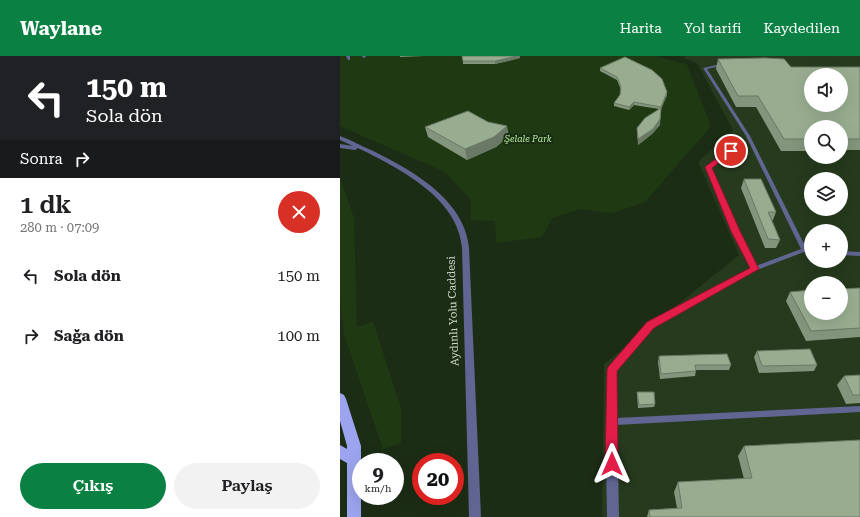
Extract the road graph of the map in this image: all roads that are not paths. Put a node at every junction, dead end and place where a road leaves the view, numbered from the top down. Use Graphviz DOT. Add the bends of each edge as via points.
graph roads {
  1 [pos="727,64"];
  2 [pos="340,138"];
  3 [pos="340,146"];
  4 [pos="368,151"];
  5 [pos="731,151"];
  6 [pos="804,250"];
  7 [pos="848,253"];
  8 [pos="860,254"];
  9 [pos="755,269"];
  10 [pos="340,399"];
  11 [pos="860,409"];
  12 [pos="612,422"];
  13 [pos="340,452"];
  14 [pos="354,453"];
  15 [pos="352,458"];
  16 [pos="612,464"];
  17 [pos="354,505"];
  18 [pos="354,517"];
  19 [pos="475,517"];
  20 [pos="613,517"];
  1 -- 6 [label="lane" via="705,68 748,136"];
  2 -- 4 [label="street, Aydınlı Yolu Caddesi"];
  3 -- 4 [label="street, Aydınlı Yolu Caddesi"];
  4 -- 19 [label="street, Aydınlı Yolu Caddesi" via="408,173 434,193 455,218 464,238"];
  5 -- 9 [label="lane" via="708,167"];
  6 -- 9 [label="lane"];
  7 -- 8 [label="lane"];
  9 -- 12 [label="lane" via="650,325 612,370"];
  10 -- 14 [label="main road" via="352,434"];
  11 -- 12 [label="lane"];
  12 -- 16 [label="lane"];
  13 -- 15 [label="main road"];
  16 -- 20 [label="street"];
  17 -- 18 [label="main road"];
}
